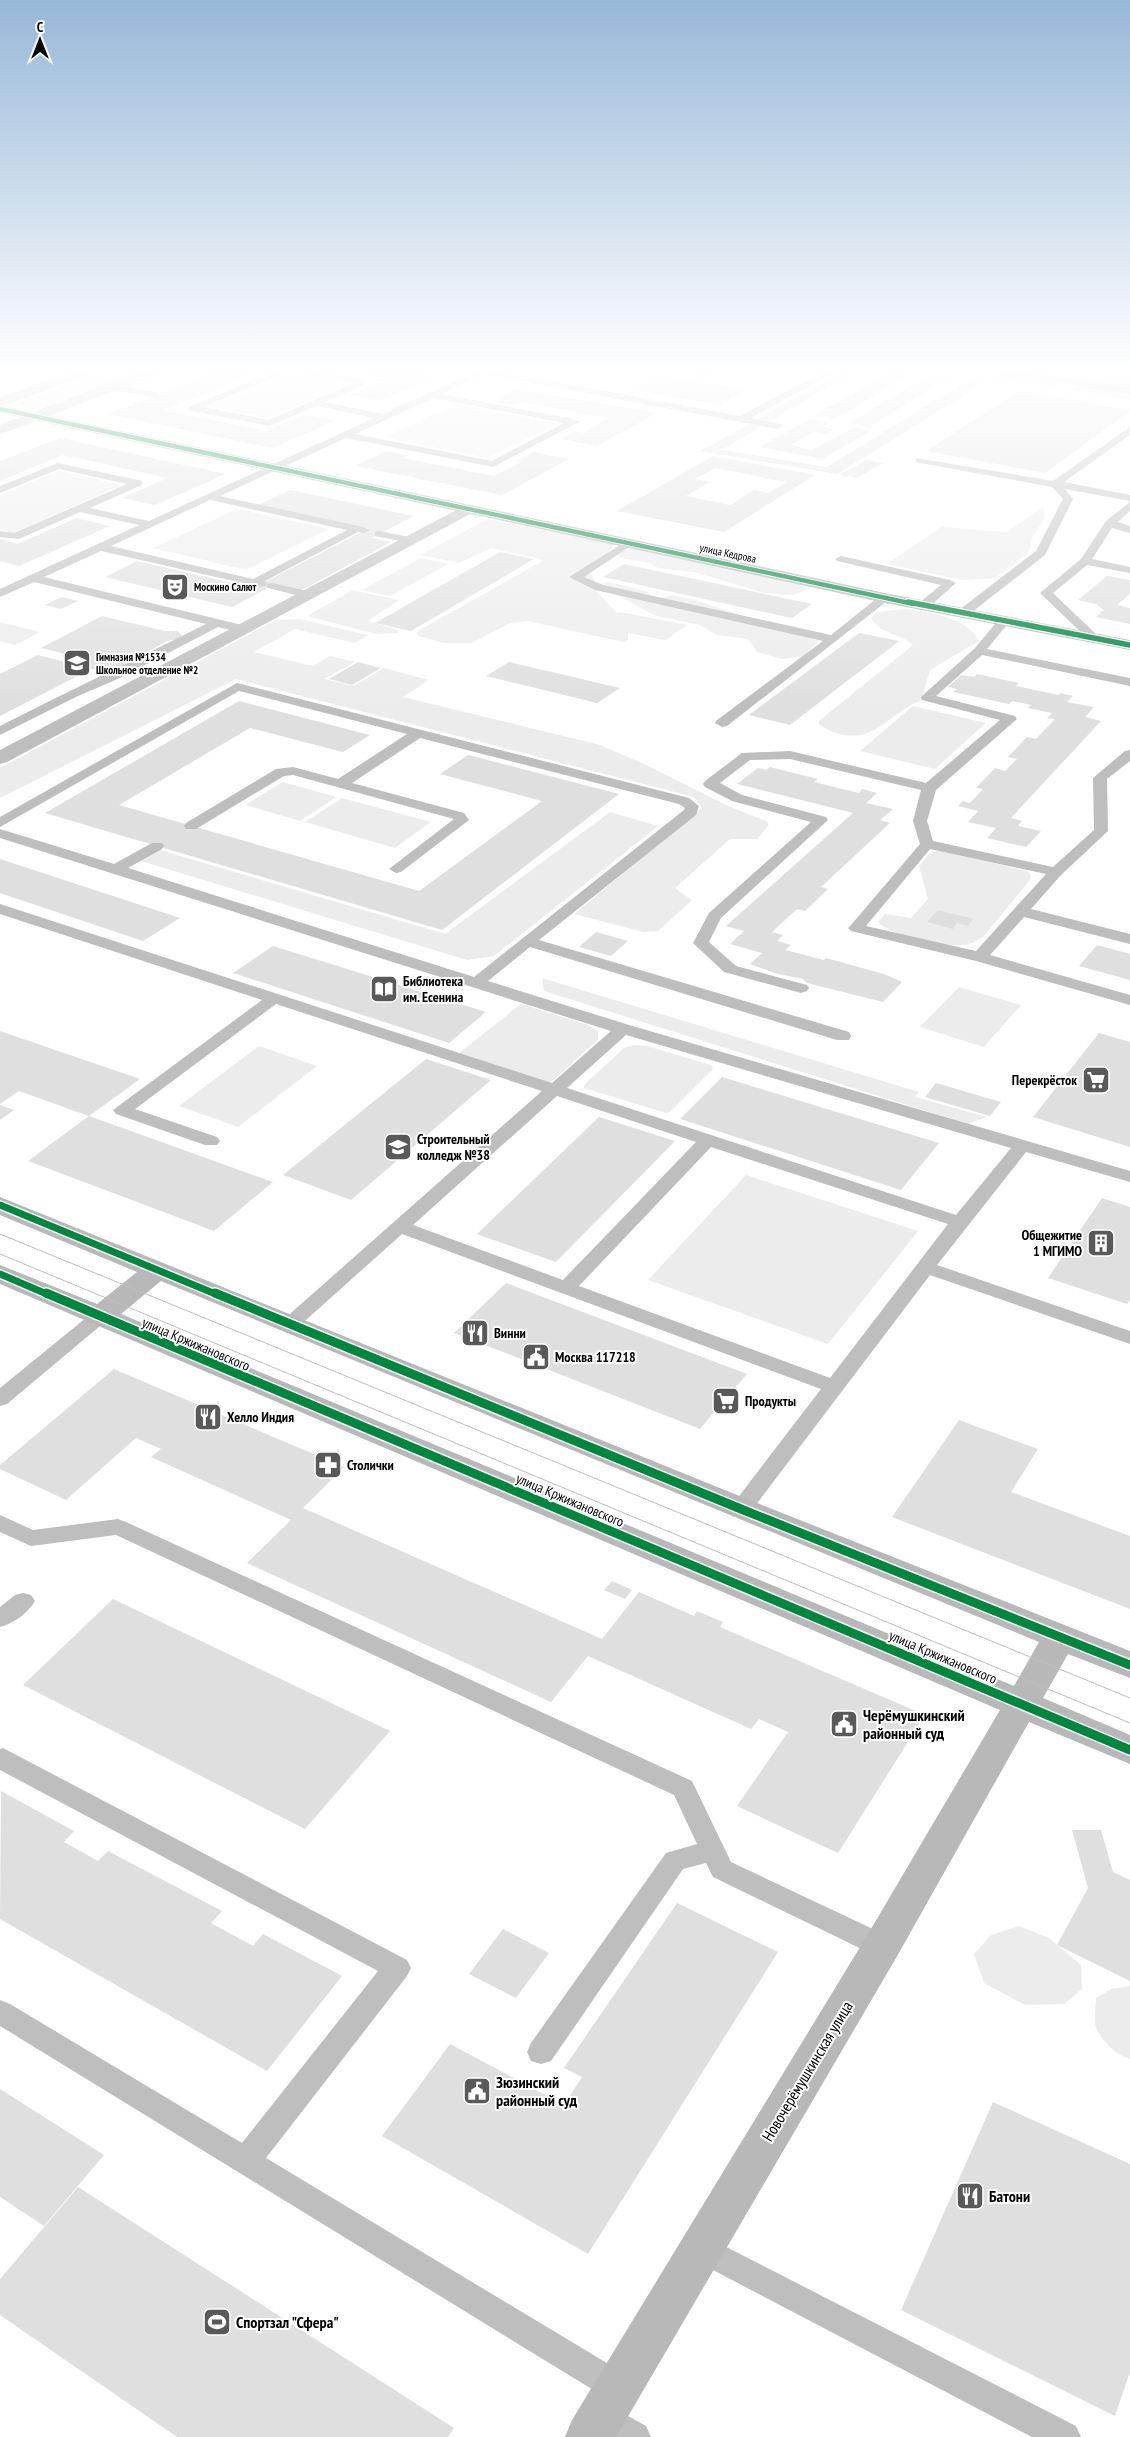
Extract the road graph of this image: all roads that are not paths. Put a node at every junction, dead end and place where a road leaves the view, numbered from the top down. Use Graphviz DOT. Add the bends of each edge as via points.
graph roads {
  1 [pos="20,482"];
  2 [pos="132,482"];
  3 [pos="242,482"];
  4 [pos="341,482"];
  5 [pos="1042,482"];
  6 [pos="1058,482"];
  7 [pos="1055,484"];
  8 [pos="0,490"];
  9 [pos="209,497"];
  10 [pos="1130,498"];
  11 [pos="1130,505"];
  12 [pos="80,508"];
  13 [pos="468,509"];
  14 [pos="149,524"];
  15 [pos="1110,524"];
  16 [pos="1130,530"];
  17 [pos="0,534"];
  18 [pos="379,534"];
  19 [pos="410,540"];
  20 [pos="628,543"];
  21 [pos="100,547"];
  22 [pos="841,559"];
  23 [pos="1085,561"];
  24 [pos="1130,570"];
  25 [pos="34,578"];
  26 [pos="263,584"];
  27 [pos="0,593"];
  28 [pos="308,594"];
  29 [pos="884,598"];
  30 [pos="924,605"];
  31 [pos="963,613"];
  32 [pos="1004,621"];
  33 [pos="216,622"];
  34 [pos="242,629"];
  35 [pos="1094,638"];
  36 [pos="832,639"];
  37 [pos="1130,645"];
  38 [pos="979,651"];
  39 [pos="1130,682"];
  40 [pos="722,723"];
  41 [pos="0,731"];
  42 [pos="418,732"];
  43 [pos="1130,754"];
  44 [pos="0,758"];
  45 [pos="340,784"];
  46 [pos="929,788"];
  47 [pos="0,823"];
  48 [pos="191,826"];
  49 [pos="0,833"];
  50 [pos="927,844"];
  51 [pos="157,846"];
  52 [pos="116,869"];
  53 [pos="396,869"];
  54 [pos="1056,872"];
  55 [pos="0,909"];
  56 [pos="1021,911"];
  57 [pos="1130,939"];
  58 [pos="529,942"];
  59 [pos="980,957"];
  60 [pos="477,982"];
  61 [pos="801,988"];
  62 [pos="273,999"];
  63 [pos="1130,1000"];
  64 [pos="623,1029"];
  65 [pos="843,1036"];
  66 [pos="554,1091"];
  67 [pos="708,1140"];
  68 [pos="211,1141"];
  69 [pos="1023,1145"];
  70 [pos="1130,1177"];
  71 [pos="0,1205"];
  72 [pos="960,1222"];
  73 [pos="400,1227"];
  74 [pos="925,1267"];
  75 [pos="158,1270"];
  76 [pos="0,1274"];
  77 [pos="567,1287"];
  78 [pos="99,1317"];
  79 [pos="290,1324"];
  80 [pos="1130,1338"];
  81 [pos="833,1386"];
  82 [pos="0,1399"];
  83 [pos="741,1509"];
  84 [pos="0,1523"];
  85 [pos="23,1602"];
  86 [pos="0,1619"];
  87 [pos="1060,1637"];
  88 [pos="1130,1665"];
  89 [pos="1022,1704"];
  90 [pos="1130,1750"];
  91 [pos="0,1760"];
  92 [pos="713,1850"];
  93 [pos="882,1946"];
  94 [pos="0,2012"];
  95 [pos="541,2052"];
  96 [pos="246,2161"];
  97 [pos="701,2248"];
  98 [pos="603,2414"];
  99 [pos="635,2437"];
  100 [pos="1065,2437"];
  1 -- 8 [label="lane"];
  2 -- 12 [label="lane" via="138,483"];
  3 -- 9 [label="lane"];
  4 -- 13 [label="street, улица Кедрова"];
  5 -- 7 [label="lane"];
  6 -- 7 [label="lane"];
  7 -- 10 [label="lane"];
  7 -- 31 [label="lane" via="1068,499 1041,553"];
  9 -- 14 [label="lane"];
  9 -- 26 [label="lane" via="360,530"];
  11 -- 15 [label="lane"];
  12 -- 14 [label="lane"];
  12 -- 17 [label="lane" via="15,537"];
  13 -- 19 [label="street"];
  13 -- 20 [label="street, улица Кедрова"];
  14 -- 21 [label="lane"];
  15 -- 16 [label="lane"];
  15 -- 23 [label="lane"];
  18 -- 19 [label="lane"];
  19 -- 28 [label="street"];
  20 -- 29 [label="street, улица Кедрова"];
  20 -- 36 [label="lane" via="575,576 599,588"];
  21 -- 25 [label="lane"];
  21 -- 26 [label="lane"];
  22 -- 30 [label="lane" via="950,583"];
  23 -- 24 [label="lane"];
  23 -- 35 [label="lane" via="1046,593"];
  25 -- 27 [label="lane"];
  25 -- 33 [label="lane"];
  26 -- 28 [label="lane"];
  28 -- 34 [label="street"];
  29 -- 30 [label="street, улица Кедрова"];
  29 -- 36 [label="lane"];
  30 -- 31 [label="street, улица Кедрова"];
  31 -- 32 [label="street, улица Кедрова"];
  32 -- 35 [label="street, улица Кедрова"];
  32 -- 38 [label="lane"];
  33 -- 34 [label="lane"];
  33 -- 41 [label="lane"];
  34 -- 44 [label="street"];
  35 -- 37 [label="street, улица Кедрова"];
  36 -- 40 [label="lane"];
  38 -- 39 [label="lane"];
  38 -- 46 [label="lane" via="927,697 1010,718"];
  42 -- 45 [label="lane"];
  42 -- 47 [label="lane" via="237,687"];
  42 -- 58 [label="lane" via="684,801 692,806 691,812"];
  43 -- 54 [label="lane" via="1100,778 1100,831"];
  45 -- 48 [label="lane" via="293,771 282,772"];
  45 -- 53 [label="lane" via="460,816 462,820"];
  46 -- 50 [label="lane" via="920,821"];
  46 -- 61 [label="lane" via="790,755 747,756 710,784 737,798 821,820 714,916 701,943 730,969"];
  49 -- 52 [label="lane"];
  50 -- 54 [label="lane"];
  50 -- 59 [label="lane" via="856,928"];
  51 -- 52 [label="lane"];
  52 -- 60 [label="lane"];
  54 -- 56 [label="lane"];
  55 -- 62 [label="lane"];
  56 -- 57 [label="lane"];
  56 -- 59 [label="lane"];
  58 -- 60 [label="lane"];
  58 -- 65 [label="lane"];
  59 -- 63 [label="lane"];
  60 -- 64 [label="lane"];
  62 -- 66 [label="lane"];
  62 -- 68 [label="lane" via="122,1110"];
  64 -- 66 [label="lane"];
  64 -- 69 [label="lane"];
  66 -- 67 [label="lane"];
  66 -- 73 [label="lane"];
  67 -- 72 [label="lane"];
  67 -- 77 [label="lane"];
  69 -- 70 [label="lane"];
  69 -- 72 [label="lane"];
  71 -- 75 [label="street"];
  72 -- 74 [label="lane"];
  73 -- 77 [label="lane"];
  73 -- 79 [label="lane"];
  74 -- 80 [label="lane"];
  74 -- 81 [label="lane"];
  75 -- 78 [label="street"];
  75 -- 79 [label="street"];
  76 -- 78 [label="street, улица Кржижановского"];
  77 -- 81 [label="lane"];
  78 -- 82 [label="lane"];
  78 -- 89 [label="street, улица Кржижановского"];
  79 -- 83 [label="street"];
  81 -- 83 [label="lane"];
  83 -- 87 [label="street"];
  84 -- 92 [label="lane" via="31,1538 118,1527 683,1788"];
  85 -- 86 [label="lane"];
  87 -- 88 [label="street"];
  87 -- 89 [label="street"];
  89 -- 90 [label="street, улица Кржижановского"];
  89 -- 93 [label="street, Новочерёмушкинская улица"];
  91 -- 96 [label="lane" via="3,1758 397,1968"];
  92 -- 93 [label="lane" via="722,1869"];
  92 -- 95 [label="lane" via="675,1860"];
  93 -- 97 [label="street, Новочерёмушкинская улица"];
  94 -- 96 [label="lane"];
  96 -- 98 [label="lane"];
  97 -- 98 [label="street, Новочерёмушкинская улица"];
  97 -- 100 [label="lane"];
  98 -- 99 [label="lane"];
}
